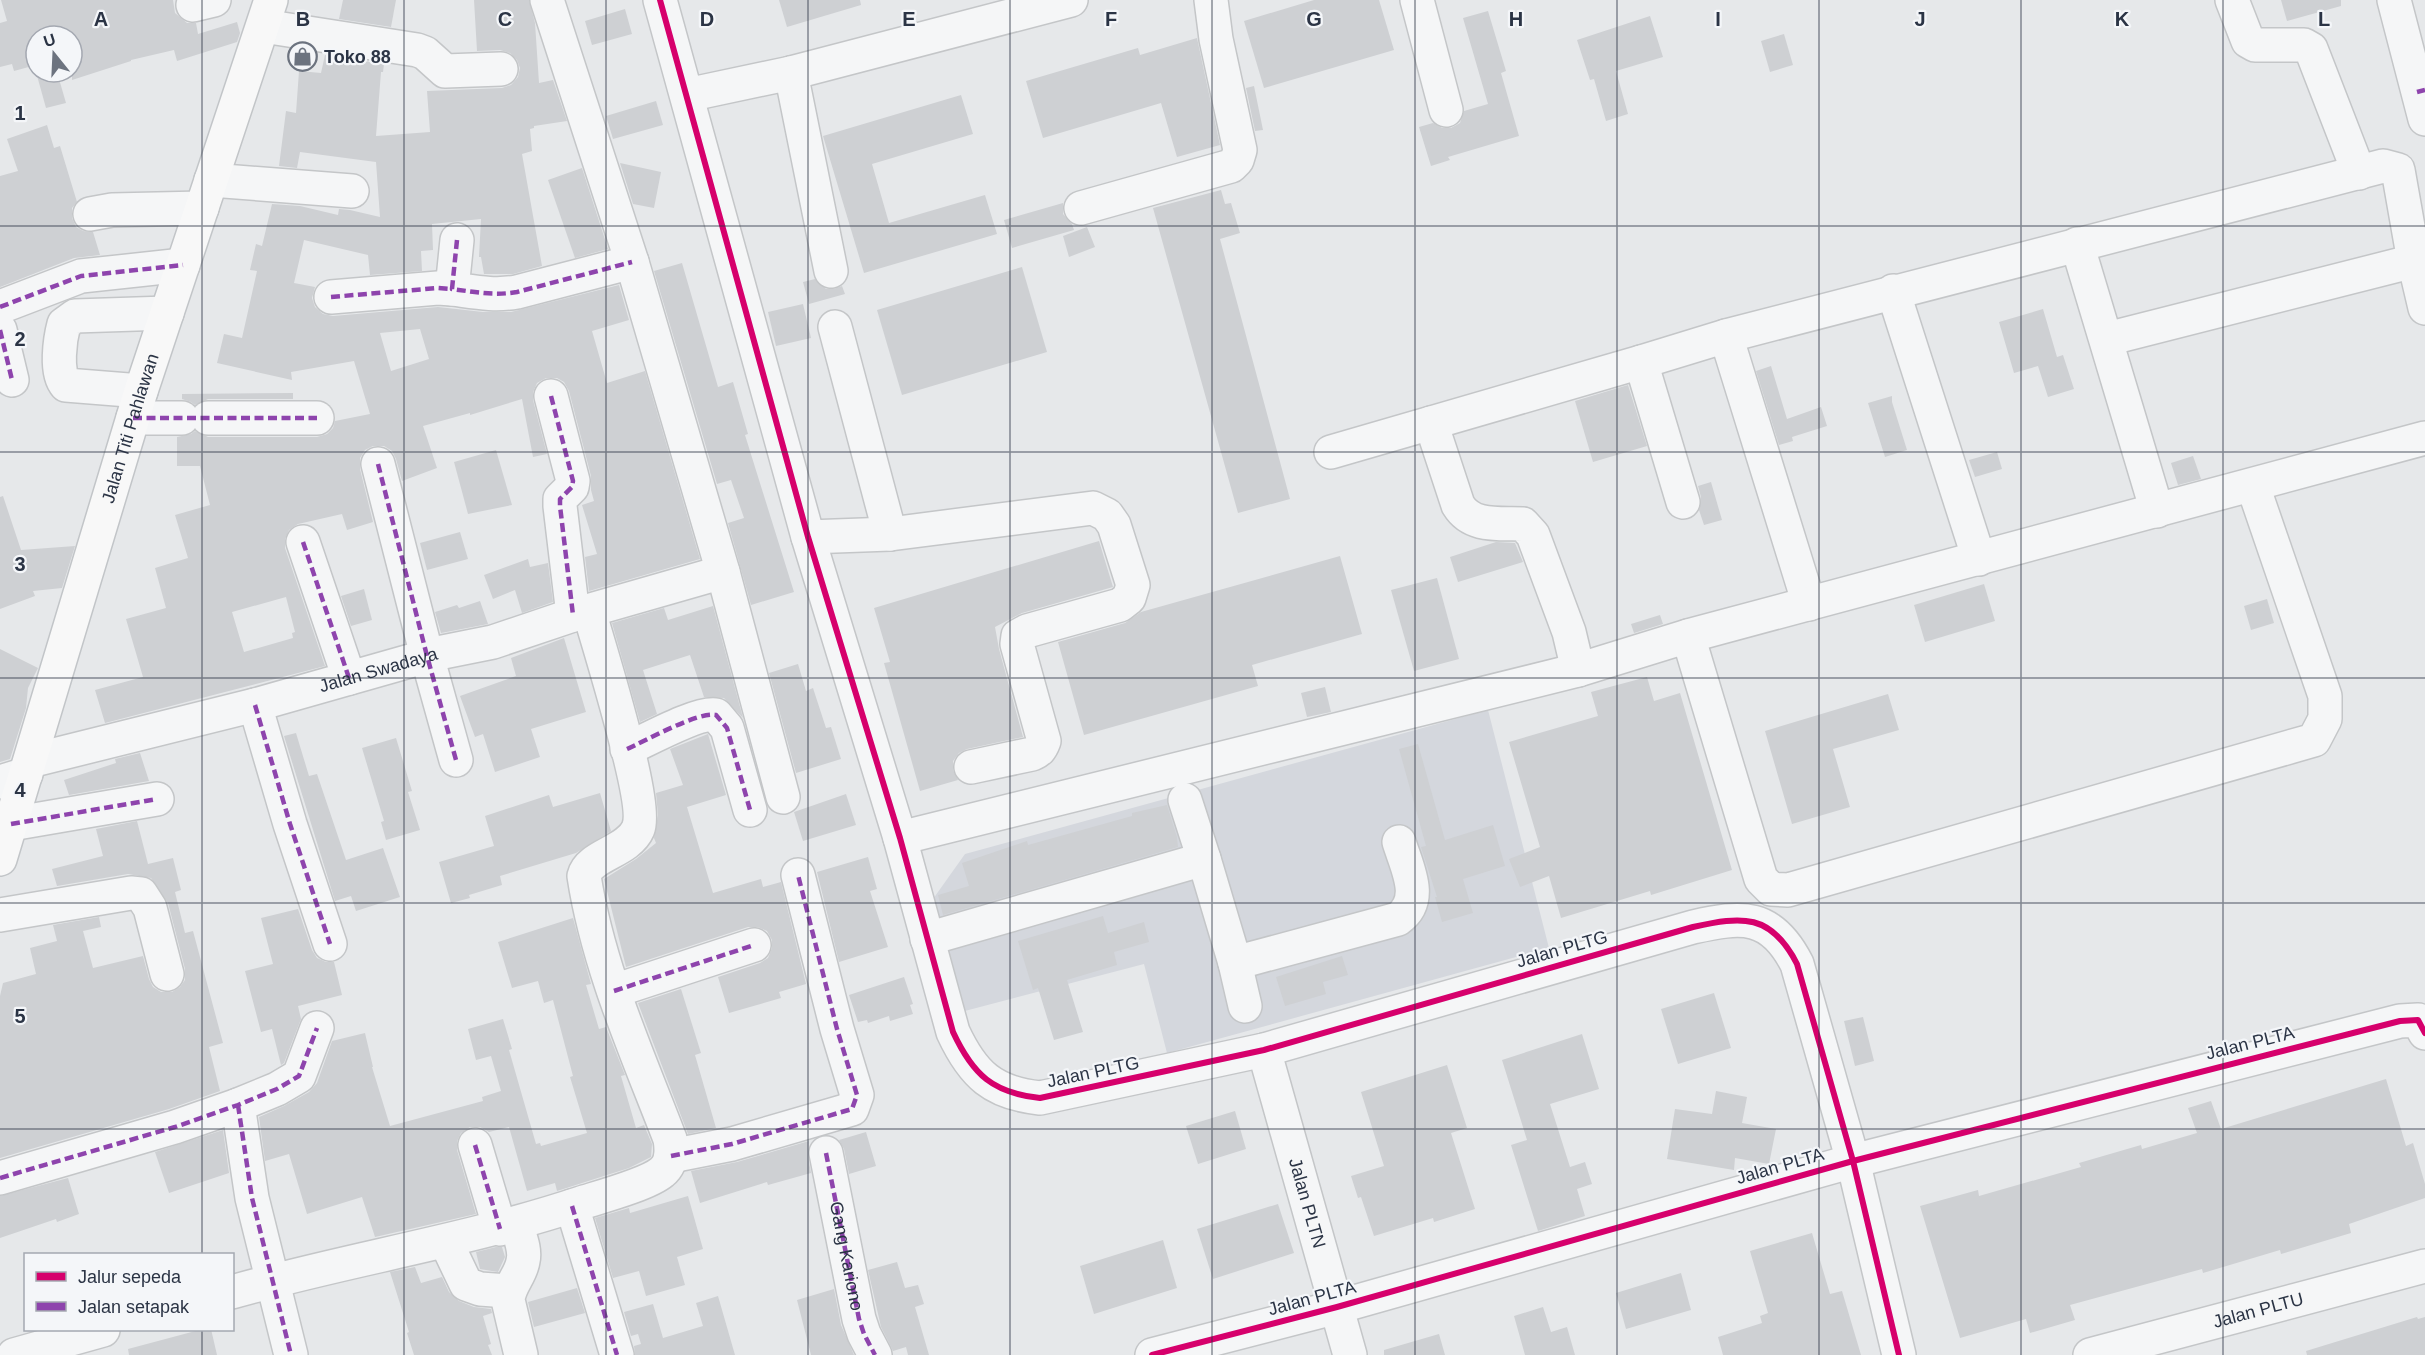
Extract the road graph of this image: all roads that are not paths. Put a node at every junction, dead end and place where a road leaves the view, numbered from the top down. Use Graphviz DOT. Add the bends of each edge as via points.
graph roads {
  1 [pos="547,0"];
  2 [pos="660,0"];
  3 [pos="1071,0"];
  4 [pos="1211,0"];
  5 [pos="1417,0"];
  6 [pos="2232,0"];
  7 [pos="2394,0"];
  8 [pos="267,13"];
  9 [pos="501,69"];
  10 [pos="791,73"];
  11 [pos="687,95"];
  12 [pos="2422,100"];
  13 [pos="1446,110"];
  14 [pos="2359,173"];
  15 [pos="352,191"];
  16 [pos="206,194"];
  17 [pos="1081,208"];
  18 [pos="90,214"];
  19 [pos="457,240"];
  20 [pos="2077,244"];
  21 [pos="2414,261"];
  22 [pos="632,262"];
  23 [pos="183,265"];
  24 [pos="831,271"];
  25 [pos="452,289"];
  26 [pos="1893,291"];
  27 [pos="331,297"];
  28 [pos="0,307"];
  29 [pos="2425,308"];
  30 [pos="166,314"];
  31 [pos="835,327"];
  32 [pos="0,330"];
  33 [pos="1726,336"];
  34 [pos="2107,339"];
  35 [pos="1641,362"];
  36 [pos="12,380"];
  37 [pos="551,396"];
  38 [pos="137,404"];
  39 [pos="316,418"];
  40 [pos="1431,423"];
  41 [pos="2425,438"];
  42 [pos="1331,452"];
  43 [pos="378,464"];
  44 [pos="2253,486"];
  45 [pos="1683,502"];
  46 [pos="2157,511"];
  47 [pos="890,534"];
  48 [pos="808,537"];
  49 [pos="303,542"];
  50 [pos="1979,559"];
  51 [pos="723,572"];
  52 [pos="1809,604"];
  53 [pos="581,613"];
  54 [pos="1688,636"];
  55 [pos="427,656"];
  56 [pos="1578,670"];
  57 [pos="349,678"];
  58 [pos="255,705"];
  59 [pos="627,749"];
  60 [pos="456,760"];
  61 [pos="971,767"];
  62 [pos="19,772"];
  63 [pos="783,797"];
  64 [pos="157,799"];
  65 [pos="1185,800"];
  66 [pos="750,810"];
  67 [pos="11,824"];
  68 [pos="900,838"];
  69 [pos="1399,842"];
  70 [pos="0,859"];
  71 [pos="1204,859"];
  72 [pos="798,875"];
  73 [pos="0,915"];
  74 [pos="927,939"];
  75 [pos="330,944"];
  76 [pos="754,945"];
  77 [pos="1235,963"];
  78 [pos="167,974"];
  79 [pos="614,991"];
  80 [pos="1245,1006"];
  81 [pos="2422,1027"];
  82 [pos="317,1028"];
  83 [pos="1264,1050"];
  84 [pos="238,1105"];
  85 [pos="475,1145"];
  86 [pos="826,1153"];
  87 [pos="671,1156"];
  88 [pos="1853,1161"];
  89 [pos="0,1178"];
  90 [pos="572,1206"];
  91 [pos="508,1226"];
  92 [pos="446,1242"];
  93 [pos="2425,1266"];
  94 [pos="273,1281"];
  95 [pos="234,1291"];
  96 [pos="508,1291"];
  97 [pos="1337,1307"];
  98 [pos="96,1331"];
  99 [pos="14,1355"];
  100 [pos="291,1355"];
  101 [pos="521,1355"];
  102 [pos="617,1355"];
  103 [pos="874,1355"];
  104 [pos="1152,1355"];
  105 [pos="1350,1355"];
  106 [pos="1899,1355"];
  107 [pos="2090,1355"];
  1 -- 22 [label="street"];
  2 -- 11 [label="street, Jalan PLTG"];
  3 -- 10 [label="street"];
  4 -- 17 [label="street" via="1240,150 1237,160 1231,166"];
  5 -- 13 [label="street"];
  6 -- 14 [label="street" via="2247,41 2254,45 2304,45 2311,49"];
  7 -- 12 [label="street"];
  8 -- 9 [label="street" via="417,50 446,71"];
  8 -- 16 [label="main road, Jalan Titi Pahlawan"];
  10 -- 11 [label="street"];
  10 -- 24 [label="street"];
  11 -- 48 [label="street, Jalan PLTG"];
  14 -- 20 [label="street"];
  14 -- 21 [label="street" via="2383,166 2397,170"];
  15 -- 16 [label="street"];
  16 -- 18 [label="street"];
  16 -- 23 [label="main road, Jalan Titi Pahlawan"];
  19 -- 25 [label="street"];
  20 -- 26 [label="street"];
  20 -- 34 [label="street"];
  21 -- 29 [label="street"];
  21 -- 34 [label="street"];
  22 -- 25 [label="street" via="500,295"];
  22 -- 51 [label="street"];
  23 -- 28 [label="street" via="81,276"];
  23 -- 30 [label="main road, Jalan Titi Pahlawan"];
  25 -- 27 [label="street"];
  26 -- 33 [label="street"];
  26 -- 50 [label="street"];
  30 -- 38 [label="main road, Jalan Titi Pahlawan"];
  30 -- 38 [label="street" via="75,316 64,324 60,370 66,385"];
  31 -- 47 [label="street"];
  32 -- 36 [label="street"];
  33 -- 35 [label="street"];
  33 -- 52 [label="street"];
  34 -- 46 [label="street"];
  35 -- 40 [label="street"];
  35 -- 45 [label="street"];
  37 -- 53 [label="street" via="573,481 560,499 560,506"];
  38 -- 39 [label="street" via="195,418"];
  38 -- 62 [label="main road, Jalan Titi Pahlawan"];
  40 -- 42 [label="street"];
  40 -- 56 [label="street" via="1462,512 1485,523 1523,524 1533,535 1569,632"];
  41 -- 44 [label="street"];
  43 -- 55 [label="street"];
  44 -- 46 [label="street"];
  44 -- 54 [label="street" via="2325,696 2325,719 2314,740 1788,890 1771,888 1761,879"];
  46 -- 50 [label="street"];
  47 -- 48 [label="street"];
  47 -- 61 [label="street" via="1093,508 1107,515 1114,525 1133,585 1126,602 1018,636 1044,741 1040,751"];
  48 -- 68 [label="street, Jalan PLTG"];
  49 -- 57 [label="street"];
  50 -- 52 [label="street"];
  51 -- 53 [label="street, Jalan Swadaya"];
  51 -- 63 [label="street"];
  52 -- 54 [label="street"];
  53 -- 55 [label="street, Jalan Swadaya" via="493,642"];
  53 -- 59 [label="street"];
  54 -- 56 [label="street"];
  55 -- 57 [label="street, Jalan Swadaya"];
  55 -- 60 [label="street"];
  56 -- 68 [label="street"];
  57 -- 58 [label="street, Jalan Swadaya"];
  58 -- 62 [label="street, Jalan Swadaya"];
  58 -- 75 [label="street"];
  59 -- 66 [label="street" via="697,718 716,715 727,728"];
  59 -- 79 [label="street" via="641,812 638,828 627,843 591,865 584,876 591,919"];
  62 -- 67 [label="main road, Jalan Titi Pahlawan"];
  64 -- 67 [label="street"];
  65 -- 71 [label="street"];
  67 -- 70 [label="main road, Jalan Titi Pahlawan"];
  68 -- 74 [label="street, Jalan PLTG"];
  69 -- 77 [label="street" via="1413,899 1398,919"];
  71 -- 74 [label="street"];
  71 -- 77 [label="street"];
  72 -- 87 [label="street" via="856,1102 852,1109 743,1141"];
  73 -- 78 [label="street" via="141,894 150,908"];
  74 -- 83 [label="street, Jalan PLTG" via="953,1032 965,1058 981,1076 1018,1096 1040,1098"];
  76 -- 79 [label="street"];
  77 -- 80 [label="street"];
  79 -- 87 [label="street" via="670,1139"];
  81 -- 88 [label="street, Jalan PLTA" via="2412,1019 2400,1021"];
  82 -- 84 [label="street" via="299,1076"];
  83 -- 88 [label="street, Jalan PLTG" via="1693,927 1724,920 1756,922 1779,938 1797,964"];
  83 -- 97 [label="street, Jalan PLTN"];
  84 -- 89 [label="street"];
  84 -- 94 [label="street" via="252,1198"];
  85 -- 91 [label="street"];
  86 -- 103 [label="street, Gang Kariono" via="859,1319"];
  87 -- 90 [label="street" via="668,1166 656,1176"];
  88 -- 97 [label="street, Jalan PLTA"];
  88 -- 106 [label="street, Jalan PLTG"];
  90 -- 91 [label="street"];
  90 -- 102 [label="street"];
  91 -- 92 [label="street"];
  91 -- 96 [label="street" via="523,1248 524,1261"];
  92 -- 94 [label="street"];
  92 -- 96 [label="street" via="466,1284"];
  93 -- 107 [label="street, Jalan PLTU"];
  94 -- 95 [label="street"];
  94 -- 100 [label="street"];
  96 -- 101 [label="street"];
  97 -- 104 [label="street, Jalan PLTA"];
  97 -- 105 [label="street, Jalan PLTN"];
  98 -- 99 [label="street"];
}
